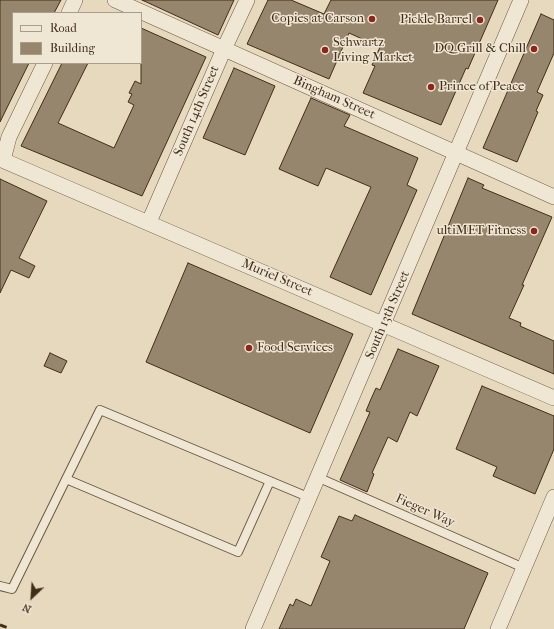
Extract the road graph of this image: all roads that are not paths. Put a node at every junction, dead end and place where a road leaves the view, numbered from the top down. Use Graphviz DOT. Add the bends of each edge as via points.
graph roads {
  1 [pos="75,0"];
  2 [pos="114,0"];
  3 [pos="247,0"];
  4 [pos="521,0"];
  5 [pos="69,12"];
  6 [pos="141,12"];
  7 [pos="142,12"];
  8 [pos="224,49"];
  9 [pos="45,64"];
  10 [pos="456,153"];
  11 [pos="1,159"];
  12 [pos="554,197"];
  13 [pos="148,222"];
  14 [pos="384,324"];
  15 [pos="554,398"];
  16 [pos="317,477"];
  17 [pos="66,479"];
  18 [pos="270,481"];
  19 [pos="308,497"];
  20 [pos="554,497"];
  21 [pos="524,568"];
  22 [pos="0,586"];
  23 [pos="253,629"];
  24 [pos="498,629"];
  1 -- 5 [label="street"];
  2 -- 6 [label="street, Bingham Street"];
  3 -- 8 [label="street, South 14th Street"];
  4 -- 10 [label="street, South 13th Street"];
  7 -- 8 [label="street, Bingham Street"];
  8 -- 10 [label="street, Bingham Street"];
  8 -- 13 [label="street, South 14th Street"];
  9 -- 11 [label="street"];
  10 -- 12 [label="street, Bingham Street"];
  10 -- 14 [label="street, South 13th Street"];
  11 -- 13 [label="street, Muriel Street"];
  13 -- 14 [label="street, Muriel Street"];
  14 -- 15 [label="street, Muriel Street"];
  14 -- 16 [label="street, South 13th Street"];
  16 -- 19 [label="street, South 13th Street"];
  16 -- 21 [label="lane, Fieger Way"];
  17 -- 18 [label="lane" via="100,410"];
  17 -- 18 [label="lane" via="238,552"];
  17 -- 22 [label="lane" via="12,590"];
  18 -- 19 [label="lane"];
  19 -- 23 [label="street, South 13th Street"];
  20 -- 21 [label="street"];
  21 -- 24 [label="street"];
}
